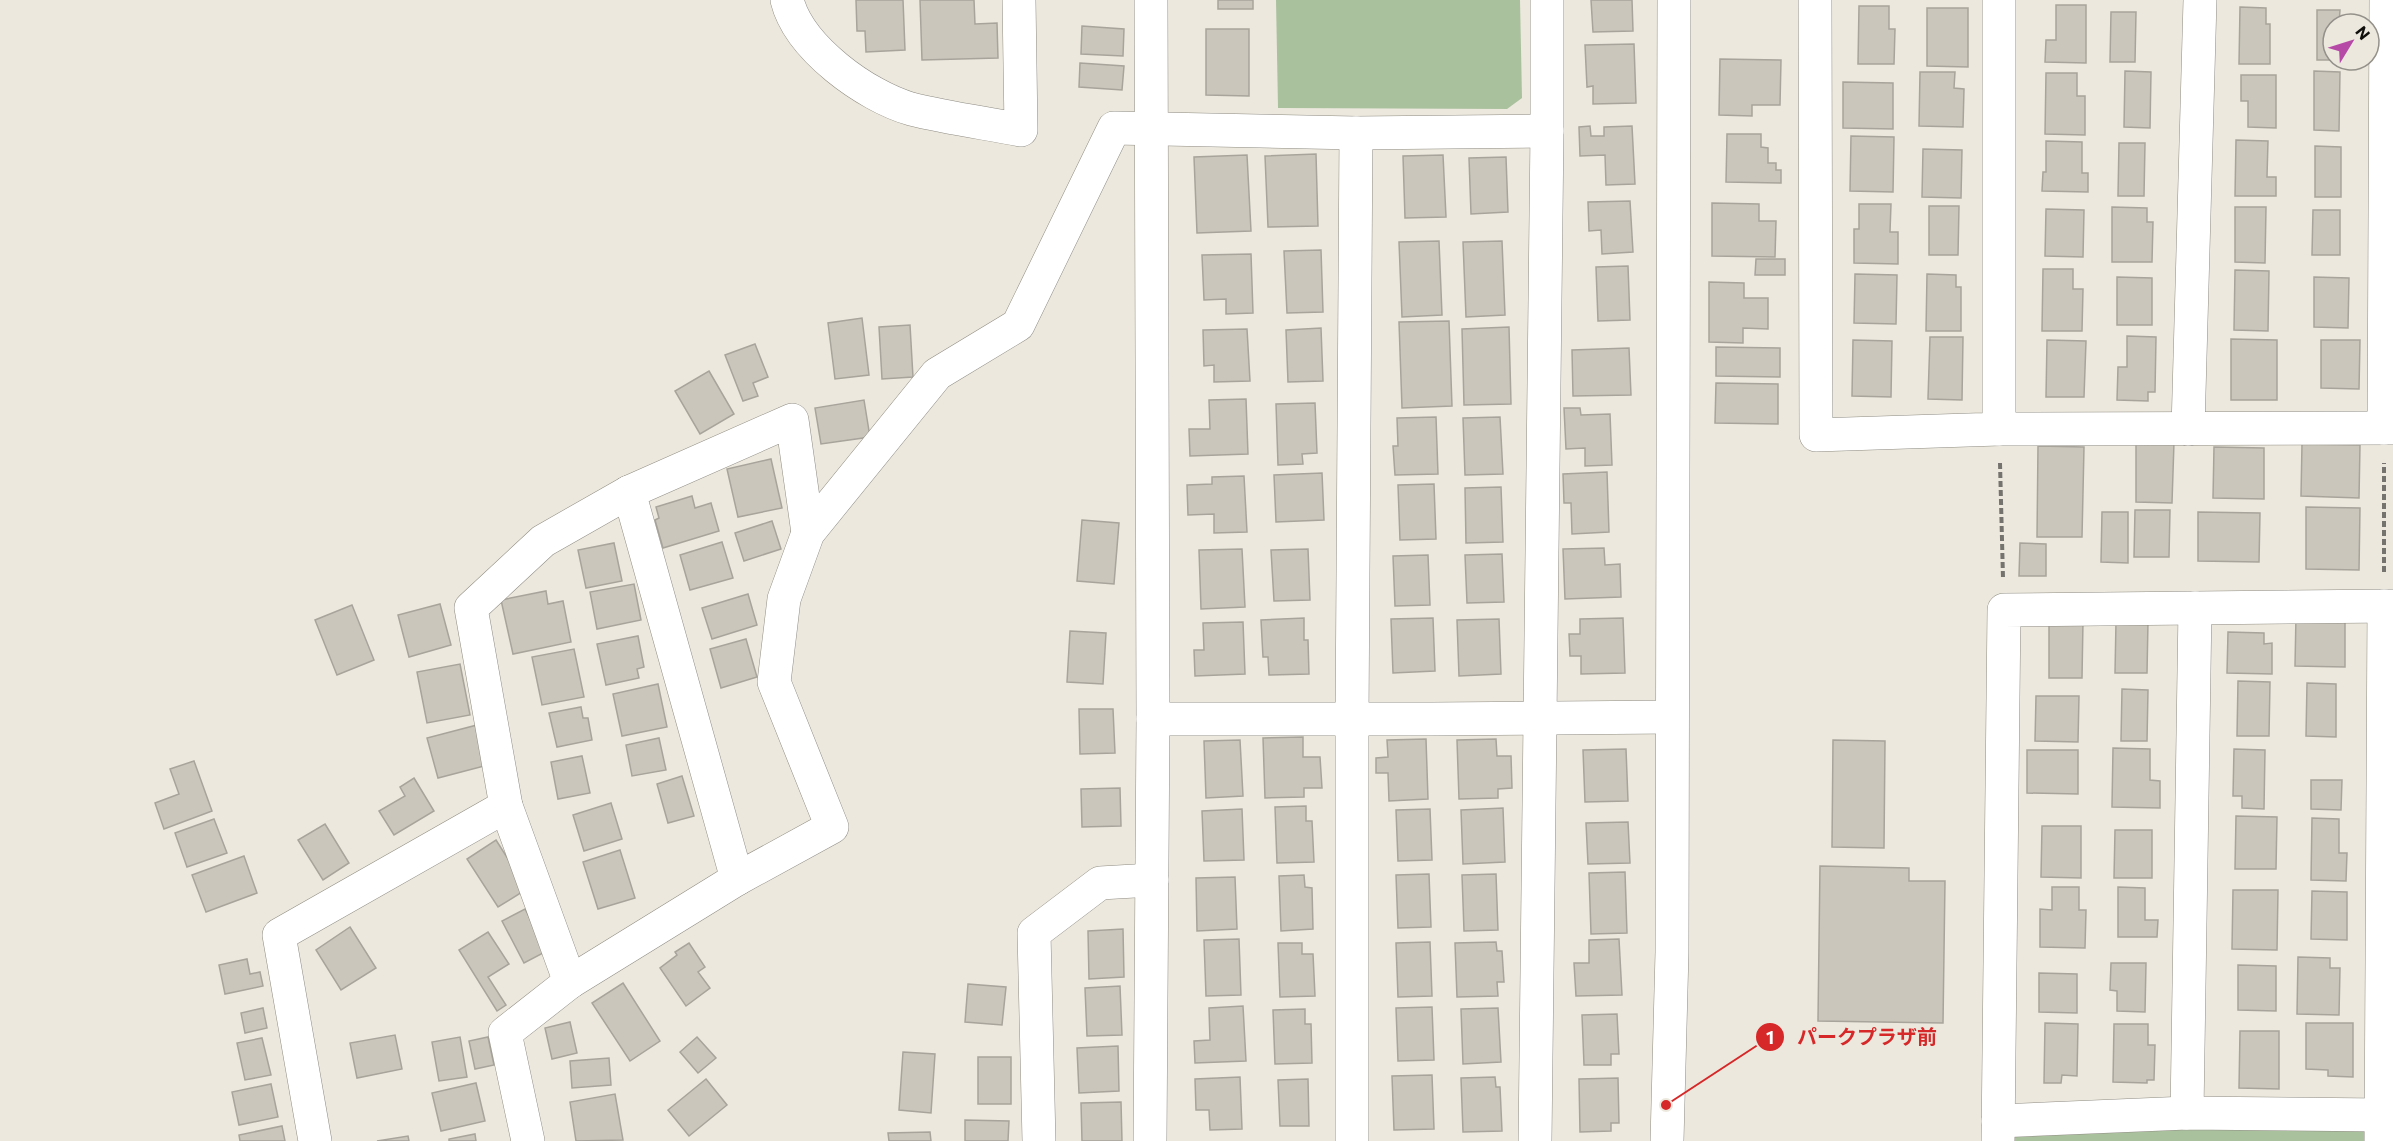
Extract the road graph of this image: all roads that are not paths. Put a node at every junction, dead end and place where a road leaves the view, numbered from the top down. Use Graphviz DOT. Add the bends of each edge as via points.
graph roads {
  1 [pos="787,0"];
  2 [pos="1019,0"];
  3 [pos="1151,0"];
  4 [pos="1547,0"];
  5 [pos="1674,0"];
  6 [pos="1815,0"];
  7 [pos="1999,0"];
  8 [pos="2200,0"];
  9 [pos="2386,0"];
  10 [pos="1150,127"];
  11 [pos="1547,131"];
  12 [pos="1356,133"];
  13 [pos="2389,428"];
  14 [pos="1999,429"];
  15 [pos="2188,429"];
  16 [pos="630,492"];
  17 [pos="808,533"];
  18 [pos="2388,606"];
  19 [pos="2195,608"];
  20 [pos="1672,717"];
  21 [pos="1540,718"];
  22 [pos="1153,719"];
  23 [pos="1352,719"];
  24 [pos="506,806"];
  25 [pos="737,879"];
  26 [pos="1152,880"];
  27 [pos="570,982"];
  28 [pos="2187,1113"];
  29 [pos="2381,1128"];
  30 [pos="1998,1131"];
  31 [pos="315,1141"];
  32 [pos="528,1141"];
  33 [pos="1039,1141"];
  34 [pos="1150,1141"];
  35 [pos="1352,1141"];
  36 [pos="1535,1141"];
  37 [pos="1666,1141"];
  1 -- 2 [label="street" via="798,27 816,50 859,85 910,108 1021,130"];
  3 -- 10 [label="street"];
  4 -- 11 [label="street"];
  5 -- 20 [label="street"];
  6 -- 14 [label="street" via="1816,435"];
  7 -- 14 [label="street"];
  8 -- 15 [label="street"];
  9 -- 13 [label="street"];
  10 -- 12 [label="street"];
  10 -- 17 [label="street" via="1114,128 1018,325 937,374"];
  10 -- 22 [label="street"];
  11 -- 12 [label="street"];
  11 -- 21 [label="street"];
  12 -- 23 [label="street"];
  13 -- 15 [label="street"];
  14 -- 15 [label="street"];
  16 -- 17 [label="street" via="792,420"];
  16 -- 24 [label="street" via="543,541 471,608"];
  16 -- 25 [label="street"];
  17 -- 25 [label="street" via="784,599 774,682 832,827"];
  18 -- 19 [label="street"];
  18 -- 29 [label="street"];
  19 -- 28 [label="street"];
  19 -- 30 [label="street" via="2004,610"];
  20 -- 21 [label="street"];
  20 -- 37 [label="street" via="1672,952"];
  21 -- 23 [label="street"];
  21 -- 36 [label="street"];
  22 -- 23 [label="street"];
  22 -- 26 [label="street"];
  23 -- 35 [label="street"];
  24 -- 27 [label="street"];
  24 -- 31 [label="street" via="279,935"];
  25 -- 27 [label="street"];
  26 -- 33 [label="street" via="1100,883 1034,933"];
  26 -- 34 [label="street"];
  27 -- 32 [label="street" via="505,1033"];
  28 -- 29 [label="street"];
  28 -- 30 [label="street"];
}
